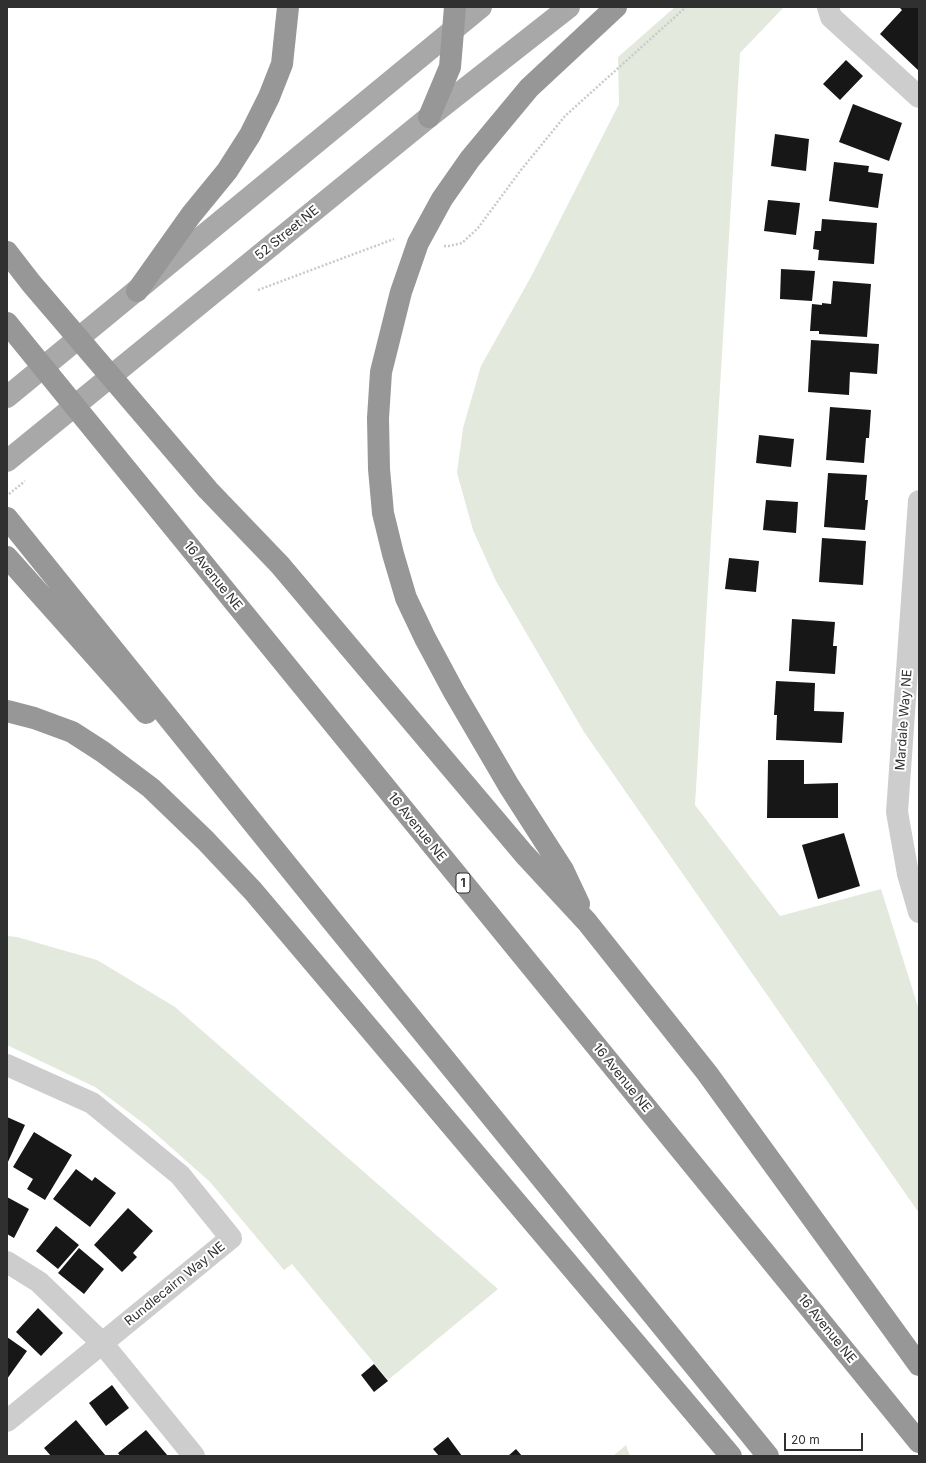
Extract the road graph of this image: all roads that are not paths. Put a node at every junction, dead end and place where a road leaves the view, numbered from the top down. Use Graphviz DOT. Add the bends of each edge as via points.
graph roads {
  1 [pos="288,7"];
  2 [pos="455,7"];
  3 [pos="481,7"];
  4 [pos="569,7"];
  5 [pos="616,7"];
  6 [pos="828,7"];
  7 [pos="454,30"];
  8 [pos="919,97"];
  9 [pos="429,117"];
  10 [pos="7,252"];
  11 [pos="137,291"];
  12 [pos="7,323"];
  13 [pos="7,397"];
  14 [pos="7,461"];
  15 [pos="919,501"];
  16 [pos="7,518"];
  17 [pos="7,557"];
  18 [pos="915,608"];
  19 [pos="7,712"];
  20 [pos="919,912"];
  21 [pos="333,922"];
  22 [pos="587,922"];
  23 [pos="7,1065"];
  24 [pos="7,1262"];
  25 [pos="102,1343"];
  26 [pos="919,1365"];
  27 [pos="7,1421"];
  28 [pos="919,1442"];
  29 [pos="194,1456"];
  30 [pos="731,1456"];
  31 [pos="768,1456"];
  1 -- 11 [label="highway" via="282,64 250,135 227,171 191,214"];
  2 -- 7 [label="highway"];
  3 -- 7 [label="main road"];
  4 -- 9 [label="main road, 52 Street NE"];
  5 -- 22 [label="highway" via="529,88 470,159 442,198 418,243 401,292 381,372 378,418 378,469 383,513 406,598 454,692 509,786 563,870"];
  6 -- 8 [label="street" via="831,17"];
  7 -- 9 [label="highway" via="450,67"];
  7 -- 11 [label="main road"];
  9 -- 14 [label="main road, 52 Street NE"];
  10 -- 22 [label="highway" via="208,490 280,565 524,854"];
  11 -- 13 [label="main road"];
  12 -- 28 [label="highway, 16 Avenue NE / 1"];
  15 -- 18 [label="street, Mardale Way NE"];
  16 -- 21 [label="highway"];
  17 -- 21 [label="highway"];
  18 -- 20 [label="street, Mardale Way NE" via="897,812 908,874"];
  19 -- 30 [label="highway" via="34,718 72,732 103,752 151,788 206,841 254,891"];
  21 -- 31 [label="highway"];
  22 -- 26 [label="highway" via="707,1073"];
  23 -- 25 [label="street, Rundlecairn Way NE" via="92,1103 180,1175 232,1238"];
  24 -- 25 [label="street" via="39,1282"];
  25 -- 27 [label="street, Rundlecairn Way NE"];
  25 -- 29 [label="street"];
}
